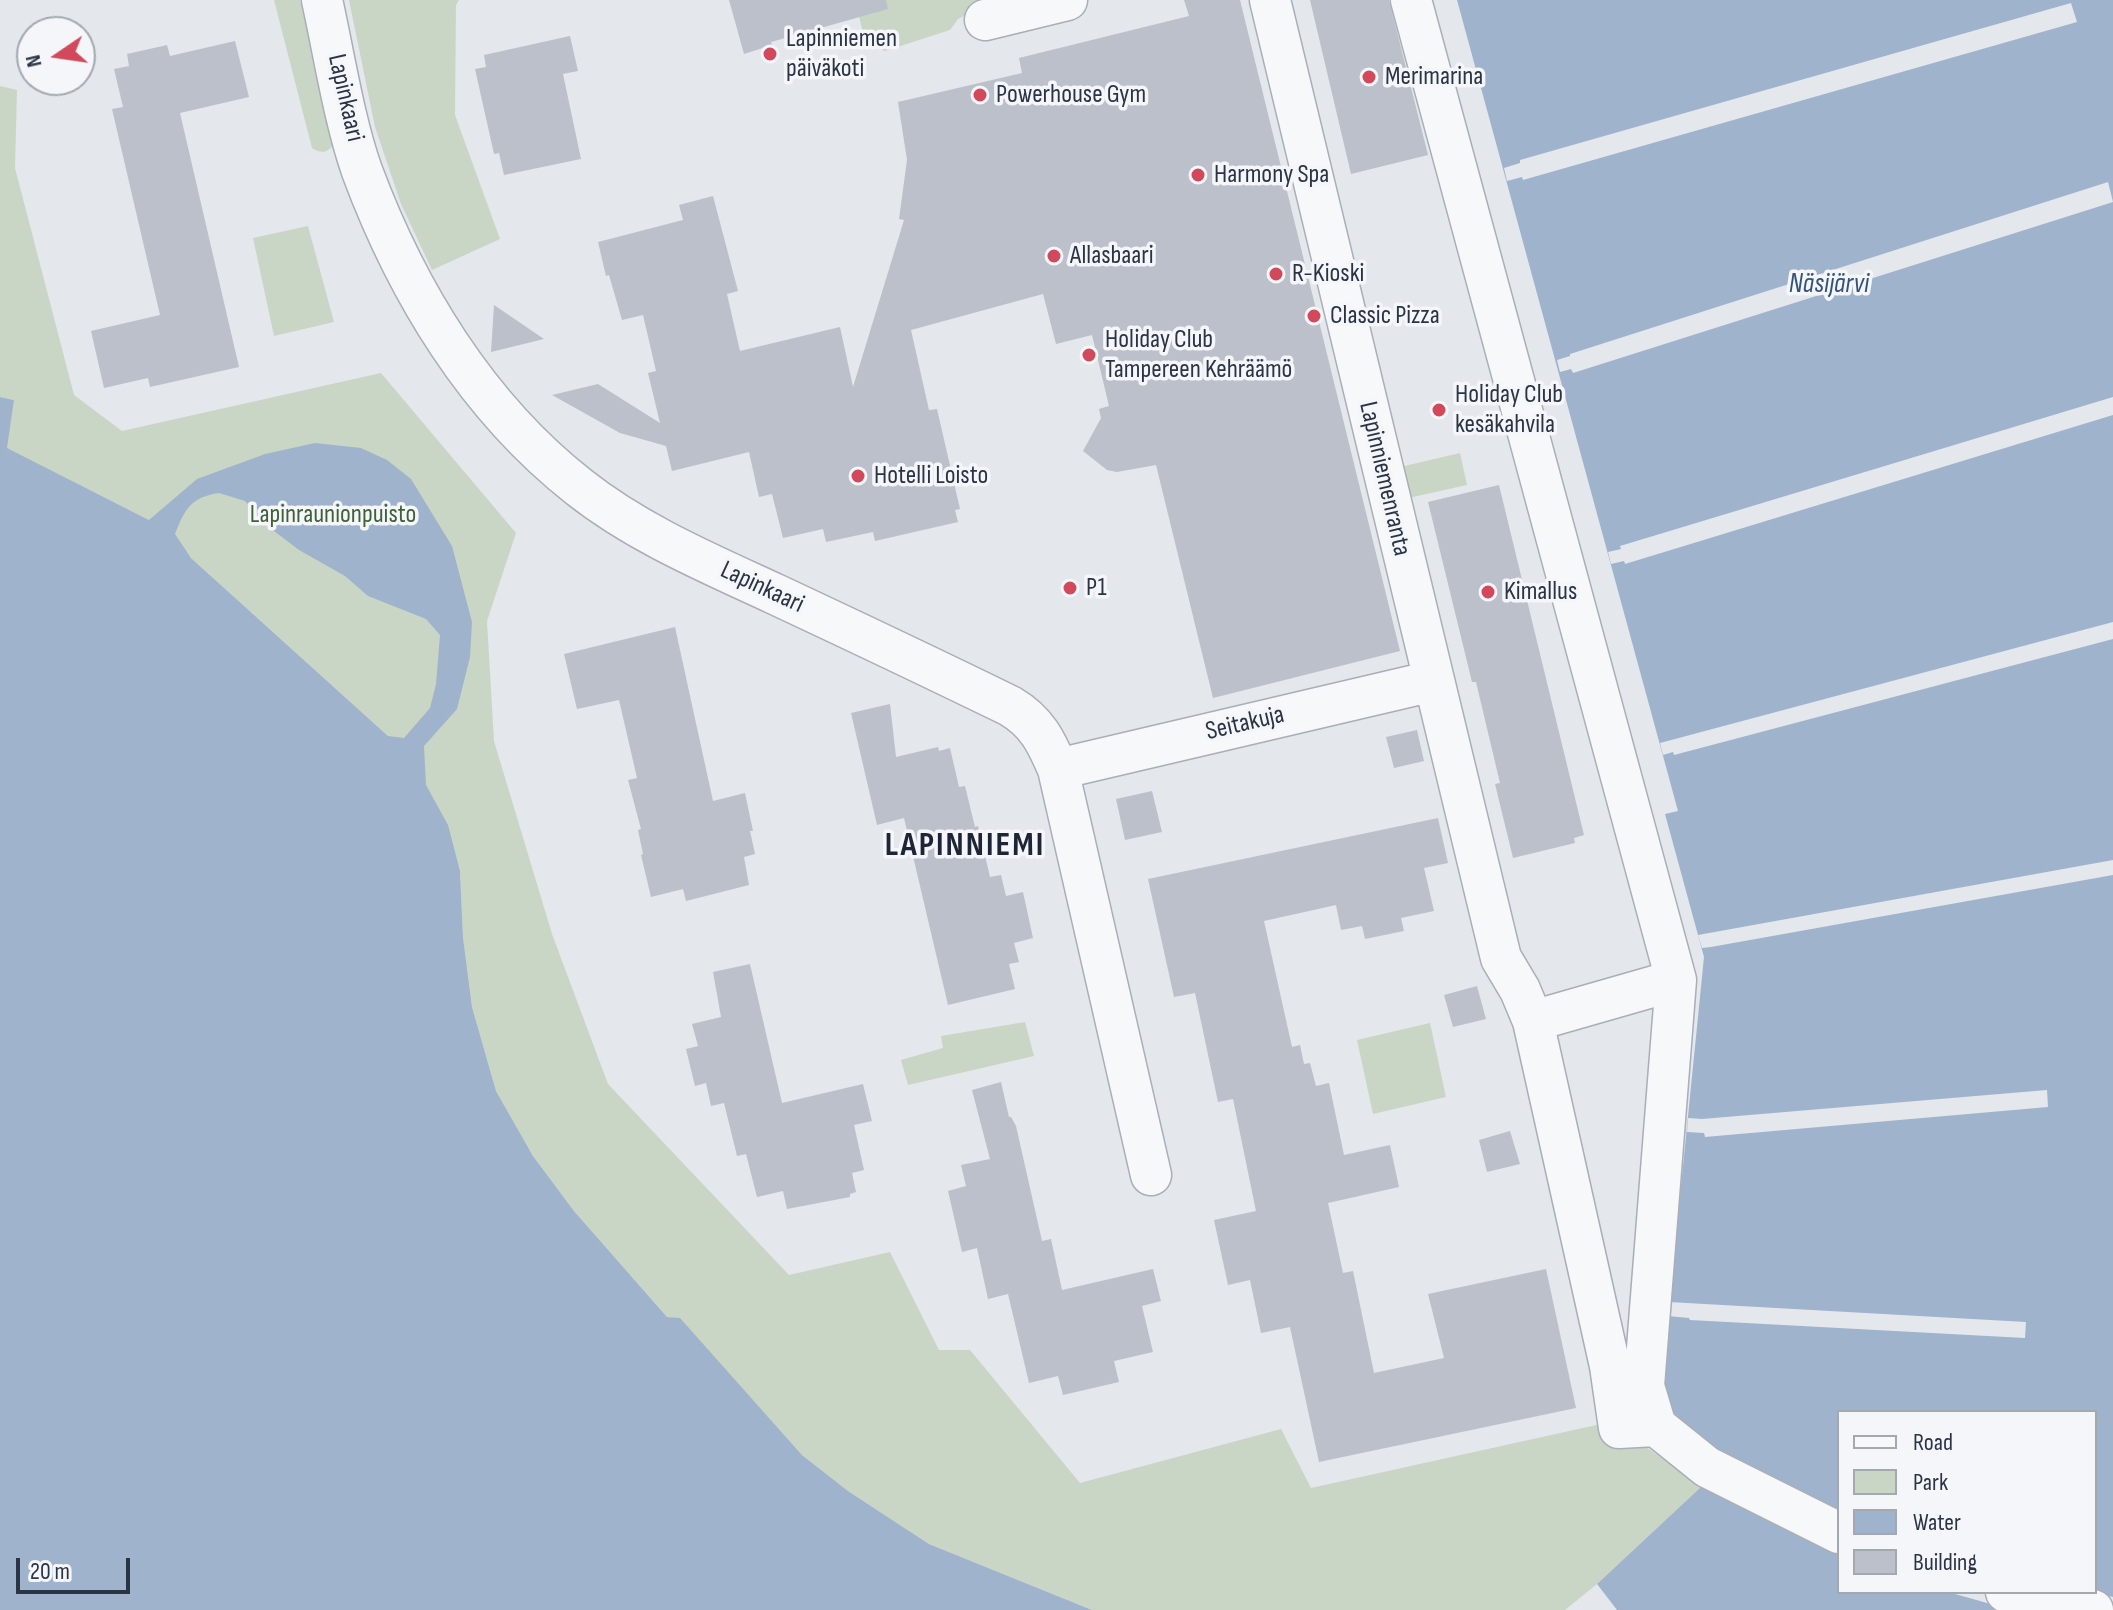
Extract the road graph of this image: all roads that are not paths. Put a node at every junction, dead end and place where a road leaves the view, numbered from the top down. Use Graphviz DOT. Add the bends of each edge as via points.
graph roads {
  1 [pos="322,0"];
  2 [pos="1067,0"];
  3 [pos="1270,0"];
  4 [pos="1411,0"];
  5 [pos="985,20"];
  6 [pos="1433,681"];
  7 [pos="1058,769"];
  8 [pos="1676,980"];
  9 [pos="1533,1021"];
  10 [pos="1151,1175"];
  11 [pos="1656,1426"];
  12 [pos="1837,1532"];
  13 [pos="2016,1594"];
  14 [pos="2093,1610"];
  1 -- 7 [label="street, Lapinkaari" via="361,169 404,267 447,341 502,416 579,487 633,524 1026,716 1042,734"];
  2 -- 5 [label="street"];
  3 -- 6 [label="street, Lapinniemenranta"];
  4 -- 8 [label="street"];
  6 -- 7 [label="street, Seitakuja"];
  6 -- 9 [label="street, Lapinniemenranta" via="1501,958"];
  7 -- 10 [label="street, Lapinkaari"];
  8 -- 9 [label="street"];
  8 -- 11 [label="street" via="1644,1386"];
  9 -- 11 [label="street, Lapinniemenranta" via="1610,1366 1619,1428"];
  11 -- 12 [label="street" via="1707,1467"];
  13 -- 14 [label="street"];
}
